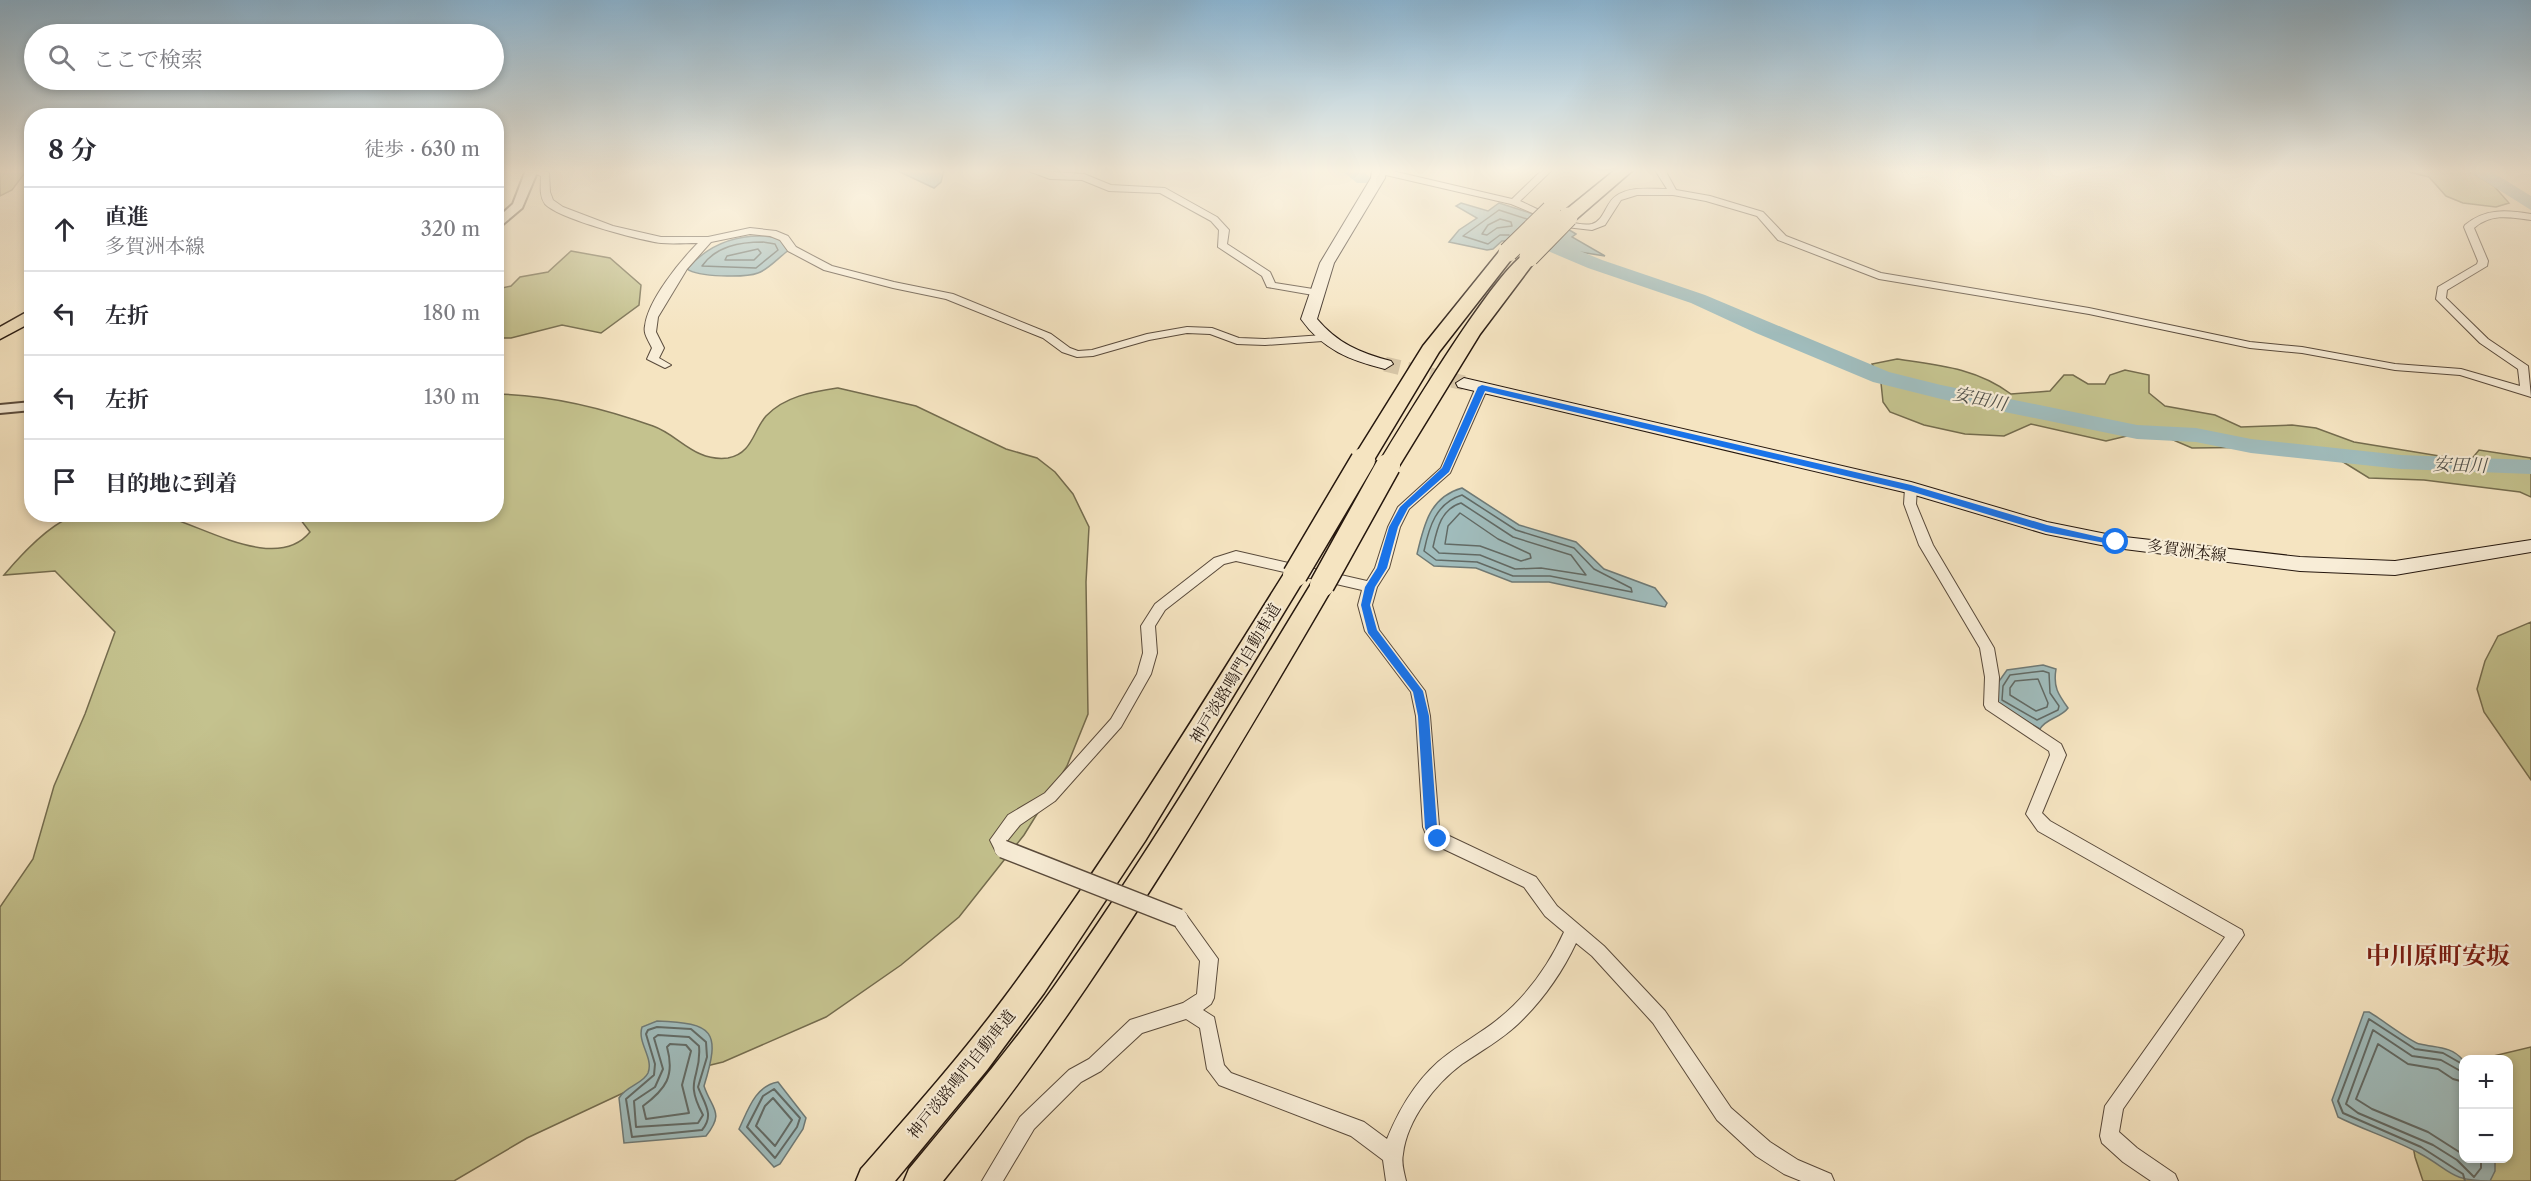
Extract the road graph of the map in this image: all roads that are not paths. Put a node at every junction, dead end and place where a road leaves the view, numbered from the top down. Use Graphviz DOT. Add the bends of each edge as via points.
graph roads {
  1 [pos="607,225"];
  2 [pos="1220,225"];
  3 [pos="1348,225"];
  4 [pos="1545,225"];
  5 [pos="1552,225"];
  6 [pos="1571,225"];
  7 [pos="1595,225"];
  8 [pos="1771,225"];
  9 [pos="2471,225"];
  10 [pos="708,240"];
  11 [pos="1313,292"];
  12 [pos="24,319"];
  13 [pos="0,334"];
  14 [pos="1323,338"];
  15 [pos="1385,364"];
  16 [pos="665,365"];
  17 [pos="1464,383"];
  18 [pos="1482,387"];
  19 [pos="2528,391"];
  20 [pos="24,407"];
  21 [pos="0,409"];
  22 [pos="1911,488"];
  23 [pos="2531,546"];
  24 [pos="1370,587"];
  25 [pos="1573,930"];
  26 [pos="1188,1010"];
  27 [pos="1393,1155"];
  28 [pos="873,1181"];
  29 [pos="921,1181"];
  30 [pos="992,1181"];
  31 [pos="1396,1181"];
  32 [pos="1824,1181"];
  33 [pos="2168,1181"];
  1 -- 10 [label="street" via="645,238"];
  2 -- 11 [label="street" via="1224,230 1222,244 1266,274 1271,285"];
  3 -- 11 [label="main road"];
  4 -- 28 [label="highway, 神戸淡路鳴門自動車道, bridge" via="1508,252 1430,350 1190,748 1031,985 939,1104"];
  5 -- 29 [label="highway, 神戸淡路鳴門自動車道, bridge" via="1453,356 1322,585 1149,869 1063,999"];
  6 -- 7 [label="street"];
  8 -- 19 [label="street" via="1782,237 1879,276 2089,311 2250,345 2395,367 2461,372"];
  9 -- 19 [label="street" via="2482,266 2442,289 2441,299 2484,341 2524,368"];
  10 -- 14 [label="street" via="750,231 772,233 828,268 949,296 1047,336 1077,354 1186,330 1212,331 1237,341"];
  10 -- 16 [label="street" via="672,282 652,316 649,329 658,348 652,359"];
  11 -- 14 [label="main road" via="1308,319"];
  12 -- 13 [label="main road"];
  14 -- 15 [label="main road" via="1349,355"];
  17 -- 18 [label="main road, 多賀洲本線"];
  18 -- 22 [label="main road, 多賀洲本線"];
  18 -- 24 [label="street" via="1446,470 1404,507 1382,568"];
  20 -- 21 [label="street"];
  22 -- 23 [label="main road, 多賀洲本線" via="2081,535 2300,564 2395,568"];
  22 -- 33 [label="street" via="1910,504 1926,545 1987,648 1991,705 2056,748 2058,755 2034,814 2044,826 2236,935 2114,1106 2109,1136"];
  24 -- 25 [label="street" via="1365,605 1372,631 1418,691 1424,716 1431,828 1438,839 1530,882 1551,911"];
  24 -- 26 [label="street, bridge" via="1236,556 1219,561 1191,580 1160,606 1148,626 1150,652 1144,674 1116,723 1050,796 1014,820 998,840 1004,849 1179,918 1209,959 1205,998"];
  25 -- 27 [label="street" via="1548,980 1509,1021 1451,1062 1428,1086 1410,1111"];
  25 -- 32 [label="street" via="1598,951 1659,1017 1724,1114 1762,1149"];
  26 -- 27 [label="street" via="1208,1023 1216,1069 1225,1080 1357,1129"];
  26 -- 30 [label="street" via="1136,1026 1095,1065 1075,1076 1027,1124"];
  27 -- 31 [label="street"];
}
